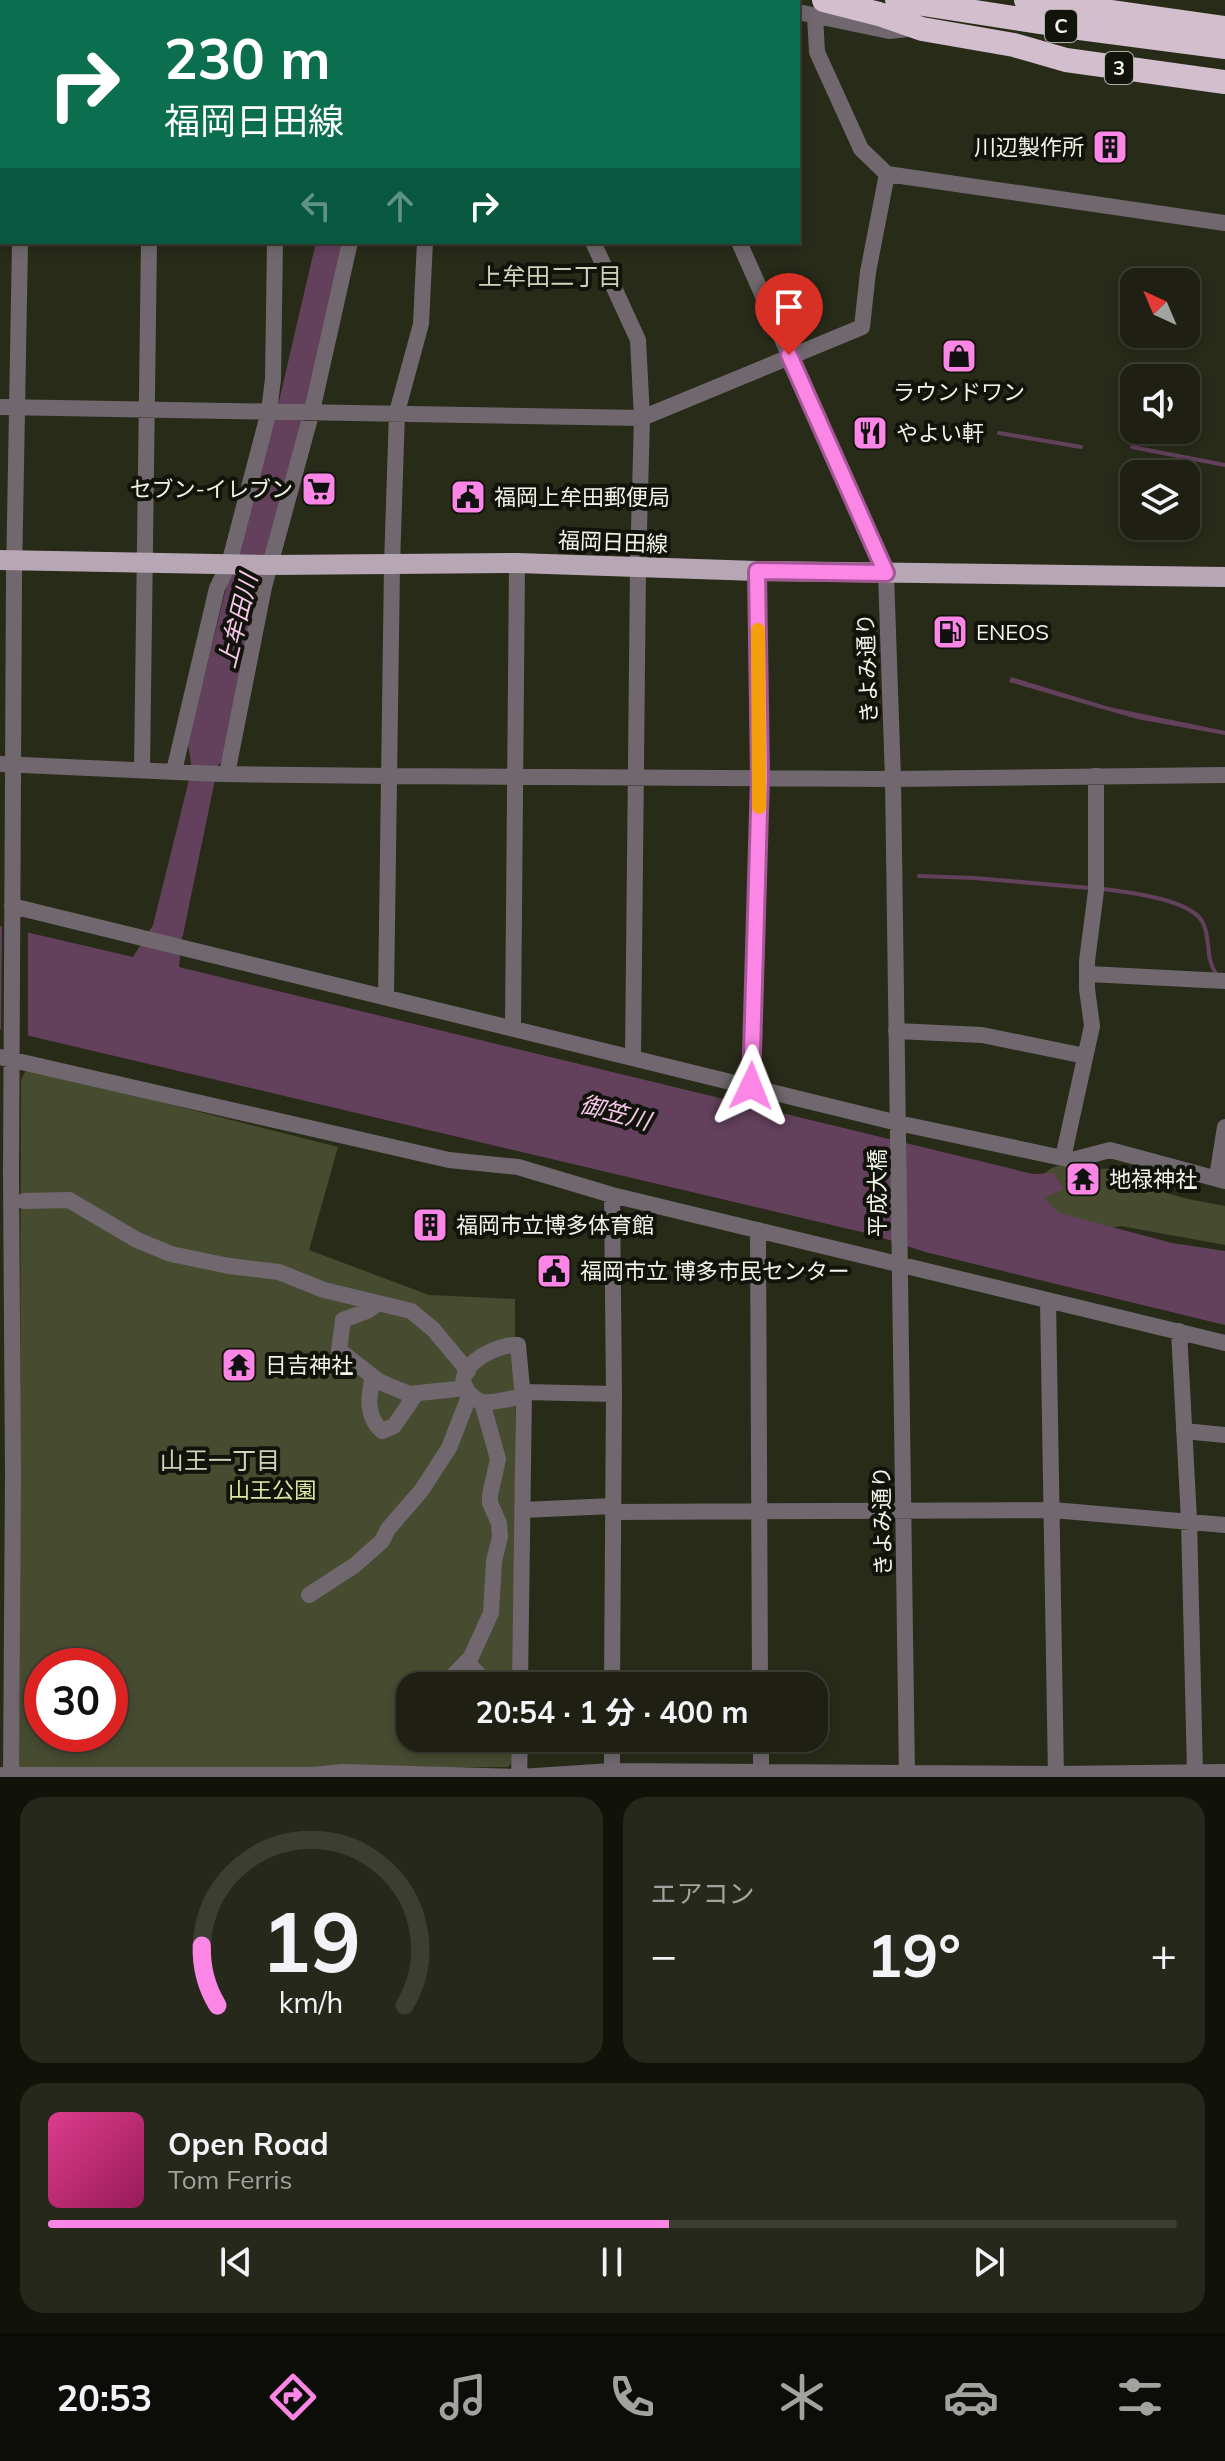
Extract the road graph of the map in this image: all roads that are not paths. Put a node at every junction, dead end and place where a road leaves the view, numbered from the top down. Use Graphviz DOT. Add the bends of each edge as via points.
graph roads {
  1 [pos="897,0"];
  2 [pos="1026,0"];
  3 [pos="1147,0"];
  4 [pos="812,9"];
  5 [pos="1068,11"];
  6 [pos="1225,11"];
  7 [pos="1225,28"];
  8 [pos="1014,45"];
  9 [pos="1225,47"];
  10 [pos="1225,68"];
  11 [pos="1225,82"];
  12 [pos="887,174"];
  13 [pos="1225,223"];
  14 [pos="20,244"];
  15 [pos="149,244"];
  16 [pos="275,244"];
  17 [pos="350,244"];
  18 [pos="425,244"];
  19 [pos="594,244"];
  20 [pos="740,244"];
  21 [pos="789,355"];
  22 [pos="0,407"];
  23 [pos="18,407"];
  24 [pos="146,409"];
  25 [pos="275,411"];
  26 [pos="309,411"];
  27 [pos="397,412"];
  28 [pos="642,418"];
  29 [pos="7,560"];
  30 [pos="144,562"];
  31 [pos="517,563"];
  32 [pos="234,564"];
  33 [pos="269,564"];
  34 [pos="392,565"];
  35 [pos="638,567"];
  36 [pos="757,571"];
  37 [pos="886,573"];
  38 [pos="1225,577"];
  39 [pos="6,764"];
  40 [pos="142,770"];
  41 [pos="180,772"];
  42 [pos="224,774"];
  43 [pos="513,775"];
  44 [pos="1225,775"];
  45 [pos="389,776"];
  46 [pos="635,776"];
  47 [pos="1096,776"];
  48 [pos="760,777"];
  49 [pos="893,779"];
  50 [pos="12,910"];
  51 [pos="1089,974"];
  52 [pos="1225,981"];
  53 [pos="386,996"];
  54 [pos="513,1027"];
  55 [pos="896,1031"];
  56 [pos="9,1053"];
  57 [pos="1085,1056"];
  58 [pos="633,1057"];
  59 [pos="751,1086"];
  60 [pos="898,1123"];
  61 [pos="1225,1127"];
  62 [pos="1063,1158"];
  63 [pos="5,1173"];
  64 [pos="1221,1179"];
  65 [pos="612,1195"];
  66 [pos="24,1201"];
  67 [pos="758,1230"];
  68 [pos="899,1263"];
  69 [pos="1048,1301"];
  70 [pos="379,1303"];
  71 [pos="6,1320"];
  72 [pos="1179,1331"];
  73 [pos="1225,1343"];
  74 [pos="373,1377"];
  75 [pos="472,1389"];
  76 [pos="520,1393"];
  77 [pos="416,1394"];
  78 [pos="614,1394"];
  79 [pos="1184,1431"];
  80 [pos="1225,1435"];
  81 [pos="7,1475"];
  82 [pos="613,1509"];
  83 [pos="522,1510"];
  84 [pos="1053,1510"];
  85 [pos="904,1511"];
  86 [pos="759,1513"];
  87 [pos="1189,1520"];
  88 [pos="1225,1525"];
  89 [pos="309,1595"];
  90 [pos="467,1662"];
  91 [pos="457,1672"];
  92 [pos="476,1672"];
  93 [pos="520,1672"];
  94 [pos="612,1672"];
  95 [pos="760,1672"];
  96 [pos="520,1752"];
  97 [pos="612,1752"];
  98 [pos="761,1752"];
  99 [pos="761,1771"];
  100 [pos="1195,1772"];
  101 [pos="1225,1772"];
  102 [pos="612,1774"];
  103 [pos="907,1775"];
  104 [pos="7,1776"];
  105 [pos="313,1776"];
  106 [pos="1056,1776"];
  107 [pos="519,1777"];
  1 -- 5 [label="highway, C" via="950,9"];
  2 -- 5 [label="highway, C"];
  3 -- 6 [label="highway"];
  4 -- 8 [label="highway, 3" via="879,14 922,29"];
  4 -- 12 [label="street" via="817,52 855,136"];
  5 -- 7 [label="highway, C"];
  5 -- 9 [label="highway, C"];
  8 -- 10 [label="highway" via="1099,48"];
  8 -- 11 [label="highway, 3" via="1066,60"];
  12 -- 13 [label="street"];
  12 -- 21 [label="street" via="862,327"];
  14 -- 23 [label="street"];
  15 -- 24 [label="street"];
  16 -- 25 [label="street"];
  17 -- 26 [label="street"];
  18 -- 27 [label="street" via="421,324"];
  19 -- 28 [label="street" via="638,340"];
  20 -- 21 [label="street, きよみ通り"];
  21 -- 28 [label="street"];
  21 -- 37 [label="street, きよみ通り"];
  22 -- 23 [label="street"];
  23 -- 24 [label="street"];
  23 -- 29 [label="street"];
  24 -- 25 [label="street"];
  24 -- 30 [label="street"];
  25 -- 26 [label="street"];
  25 -- 32 [label="street"];
  26 -- 27 [label="street"];
  26 -- 33 [label="street"];
  27 -- 28 [label="street"];
  27 -- 34 [label="street"];
  28 -- 35 [label="street"];
  29 -- 30 [label="main road, 福岡日田線"];
  29 -- 39 [label="street"];
  30 -- 32 [label="main road, 福岡日田線"];
  30 -- 40 [label="street"];
  31 -- 34 [label="main road, 福岡日田線"];
  31 -- 35 [label="main road, 福岡日田線"];
  31 -- 43 [label="street"];
  32 -- 33 [label="main road, 福岡日田線"];
  32 -- 41 [label="street" via="217,588"];
  33 -- 34 [label="main road, 福岡日田線"];
  33 -- 42 [label="street"];
  34 -- 45 [label="street"];
  35 -- 36 [label="main road, 福岡日田線"];
  35 -- 46 [label="street"];
  36 -- 37 [label="main road, 福岡日田線"];
  36 -- 48 [label="street"];
  37 -- 38 [label="main road, 福岡日田線"];
  37 -- 49 [label="street, きよみ通り"];
  39 -- 40 [label="street"];
  39 -- 50 [label="street"];
  40 -- 41 [label="street"];
  41 -- 42 [label="street"];
  42 -- 45 [label="street"];
  43 -- 45 [label="street"];
  43 -- 46 [label="street"];
  43 -- 54 [label="street"];
  44 -- 47 [label="street"];
  45 -- 53 [label="street"];
  46 -- 48 [label="street"];
  46 -- 58 [label="street"];
  47 -- 49 [label="street"];
  47 -- 51 [label="street" via="1096,891"];
  48 -- 49 [label="street"];
  48 -- 59 [label="street"];
  49 -- 55 [label="street, きよみ通り"];
  50 -- 53 [label="street"];
  50 -- 56 [label="street"];
  51 -- 52 [label="street"];
  51 -- 57 [label="street" via="1092,1026"];
  53 -- 54 [label="street"];
  54 -- 58 [label="street"];
  55 -- 57 [label="street" via="982,1035"];
  55 -- 60 [label="street, きよみ通り"];
  56 -- 63 [label="street"];
  56 -- 65 [label="street" via="449,1160 518,1167"];
  57 -- 62 [label="street"];
  58 -- 59 [label="street"];
  59 -- 60 [label="street"];
  60 -- 62 [label="street"];
  60 -- 68 [label="street, 平成大橋"];
  61 -- 64 [label="street"];
  62 -- 64 [label="street" via="1110,1150"];
  63 -- 71 [label="street"];
  65 -- 67 [label="street"];
  65 -- 78 [label="street"];
  66 -- 70 [label="street" via="69,1200 171,1254 279,1272 303,1284"];
  67 -- 68 [label="street"];
  67 -- 86 [label="street"];
  68 -- 69 [label="street"];
  68 -- 85 [label="street, きよみ通り"];
  69 -- 72 [label="street"];
  69 -- 84 [label="street"];
  70 -- 74 [label="street" via="343,1320 339,1341 339,1350"];
  70 -- 75 [label="street" via="411,1311 433,1329"];
  71 -- 81 [label="street"];
  72 -- 73 [label="street"];
  72 -- 79 [label="street"];
  74 -- 77 [label="street"];
  74 -- 77 [label="street" via="369,1409 382,1431 394,1426"];
  75 -- 76 [label="street"];
  75 -- 76 [label="street" via="482,1354 518,1345"];
  75 -- 77 [label="street"];
  75 -- 89 [label="street" via="449,1448 382,1541"];
  75 -- 90 [label="street" via="498,1459 490,1503 500,1537 491,1613"];
  76 -- 78 [label="street"];
  76 -- 83 [label="street"];
  78 -- 82 [label="street"];
  79 -- 80 [label="street"];
  79 -- 87 [label="street"];
  81 -- 104 [label="street"];
  82 -- 83 [label="street"];
  82 -- 86 [label="street"];
  82 -- 94 [label="street"];
  83 -- 93 [label="street"];
  84 -- 85 [label="street"];
  84 -- 87 [label="street"];
  84 -- 106 [label="street"];
  85 -- 86 [label="street"];
  85 -- 103 [label="street, きよみ通り"];
  86 -- 95 [label="street"];
  87 -- 88 [label="street"];
  87 -- 100 [label="street"];
  90 -- 91 [label="street"];
  90 -- 92 [label="street"];
  96 -- 107 [label="street"];
  97 -- 102 [label="street"];
  98 -- 99 [label="street"];
  99 -- 102 [label="street"];
  99 -- 103 [label="street"];
  100 -- 101 [label="street"];
  100 -- 106 [label="street"];
  102 -- 107 [label="street"];
  103 -- 106 [label="street"];
  104 -- 105 [label="street"];
  105 -- 107 [label="street" via="342,1772"];
}
